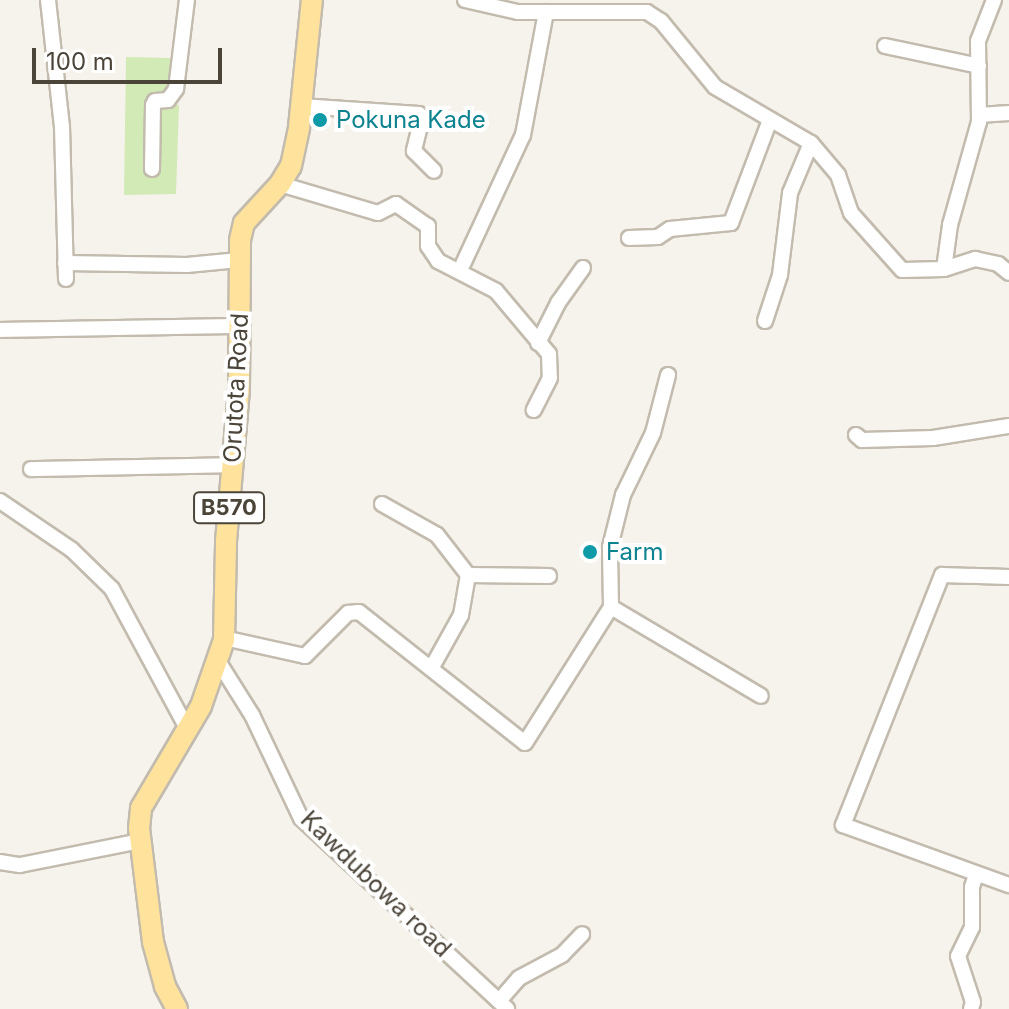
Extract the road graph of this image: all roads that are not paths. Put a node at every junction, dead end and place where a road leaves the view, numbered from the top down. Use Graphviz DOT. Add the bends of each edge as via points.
graph roads {
  1 [pos="48,0"];
  2 [pos="187,0"];
  3 [pos="312,0"];
  4 [pos="465,0"];
  5 [pos="994,0"];
  6 [pos="546,12"];
  7 [pos="885,46"];
  8 [pos="979,66"];
  9 [pos="301,106"];
  10 [pos="1009,113"];
  11 [pos="979,115"];
  12 [pos="770,120"];
  13 [pos="811,143"];
  14 [pos="152,169"];
  15 [pos="434,171"];
  16 [pos="280,184"];
  17 [pos="378,213"];
  18 [pos="382,228"];
  19 [pos="629,238"];
  20 [pos="239,260"];
  21 [pos="65,263"];
  22 [pos="463,264"];
  23 [pos="583,268"];
  24 [pos="944,269"];
  25 [pos="1009,273"];
  26 [pos="66,279"];
  27 [pos="765,321"];
  28 [pos="241,326"];
  29 [pos="0,330"];
  30 [pos="538,343"];
  31 [pos="668,375"];
  32 [pos="534,410"];
  33 [pos="1009,426"];
  34 [pos="856,435"];
  35 [pos="233,465"];
  36 [pos="31,469"];
  37 [pos="0,501"];
  38 [pos="382,504"];
  39 [pos="468,575"];
  40 [pos="549,576"];
  41 [pos="1009,577"];
  42 [pos="611,607"];
  43 [pos="224,638"];
  44 [pos="218,661"];
  45 [pos="432,667"];
  46 [pos="761,696"];
  47 [pos="188,730"];
  48 [pos="140,841"];
  49 [pos="0,862"];
  50 [pos="976,875"];
  51 [pos="1009,885"];
  52 [pos="582,934"];
  53 [pos="503,1005"];
  54 [pos="177,1009"];
  55 [pos="971,1009"];
  1 -- 21 [label="street" via="62,126"];
  2 -- 14 [label="street" via="176,89 168,100 153,105"];
  3 -- 9 [label="main road, Orutota Road / B570"];
  4 -- 6 [label="street" via="518,12"];
  5 -- 8 [label="street" via="978,41"];
  6 -- 12 [label="street" via="647,12 661,21 715,87"];
  6 -- 22 [label="street" via="523,135"];
  7 -- 8 [label="street"];
  8 -- 11 [label="street"];
  9 -- 15 [label="street" via="419,114 414,151"];
  9 -- 16 [label="main road, Orutota Road / B570" via="291,166"];
  10 -- 11 [label="street"];
  11 -- 24 [label="street"];
  12 -- 13 [label="street"];
  12 -- 19 [label="street" via="731,223"];
  13 -- 24 [label="street" via="838,175 851,213 902,270"];
  13 -- 27 [label="street" via="790,193 780,275"];
  16 -- 17 [label="street"];
  16 -- 20 [label="main road, Orutota Road / B570" via="244,223"];
  17 -- 18 [label="street"];
  17 -- 30 [label="street" via="396,204 428,226 428,246 438,261 496,291"];
  20 -- 21 [label="street" via="187,265"];
  20 -- 28 [label="main road, Orutota Road / B570"];
  21 -- 26 [label="street"];
  23 -- 30 [label="street"];
  24 -- 25 [label="street" via="975,259 998,264"];
  28 -- 29 [label="street"];
  28 -- 35 [label="main road, Orutota Road / B570"];
  30 -- 32 [label="street" via="552,363"];
  31 -- 42 [label="street" via="653,433 623,495 610,547"];
  33 -- 34 [label="street" via="933,438 862,440"];
  35 -- 36 [label="street"];
  35 -- 43 [label="main road, Orutota Road / B570"];
  37 -- 47 [label="street" via="72,550 112,589"];
  38 -- 39 [label="street" via="437,535"];
  39 -- 40 [label="street"];
  39 -- 45 [label="street" via="461,615"];
  41 -- 50 [label="street" via="942,575 843,825"];
  42 -- 45 [label="street" via="525,743"];
  42 -- 46 [label="street"];
  43 -- 44 [label="main road, Orutota Road / B570"];
  43 -- 45 [label="street" via="305,656 348,613 359,612"];
  44 -- 47 [label="main road, Orutota Road / B570"];
  44 -- 53 [label="street, Kawdubowa road" via="252,715 301,818"];
  47 -- 48 [label="main road, Orutota Road / B570" via="145,799"];
  48 -- 49 [label="street" via="20,865"];
  48 -- 54 [label="main road, Orutota Road / B570" via="158,965"];
  50 -- 51 [label="street"];
  50 -- 55 [label="street" via="972,927 958,956"];
  52 -- 53 [label="street" via="562,955 519,978"];
}
